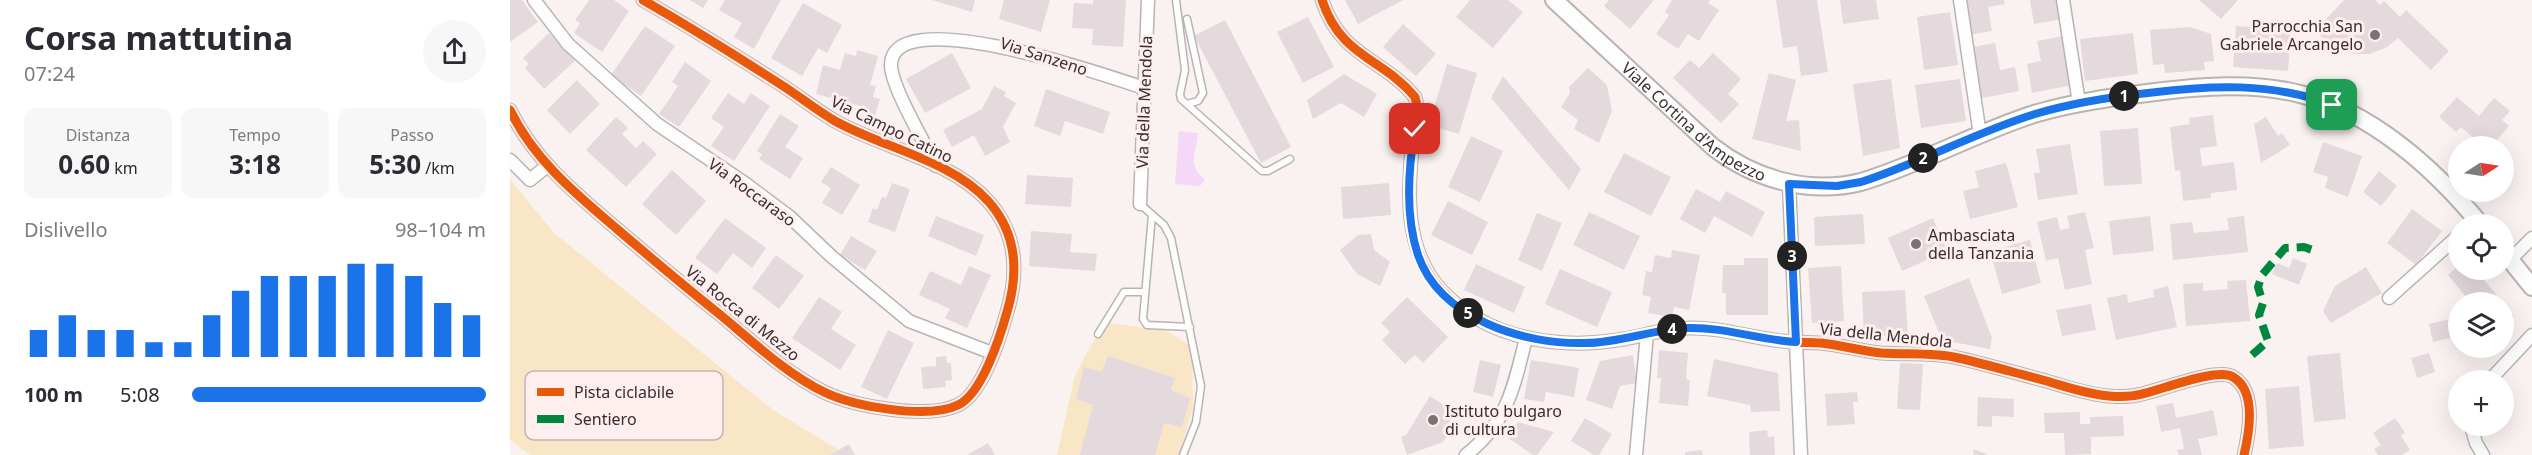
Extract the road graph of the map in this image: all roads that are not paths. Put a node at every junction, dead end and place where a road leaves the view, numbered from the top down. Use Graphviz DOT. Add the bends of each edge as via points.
graph roads {
  1 [pos="534,0"];
  2 [pos="643,0"];
  3 [pos="1148,0"];
  4 [pos="1176,0"];
  5 [pos="1322,0"];
  6 [pos="1554,0"];
  7 [pos="1960,0"];
  8 [pos="2062,0"];
  9 [pos="1187,20"];
  10 [pos="1143,88"];
  11 [pos="2079,103"];
  12 [pos="1186,104"];
  13 [pos="510,110"];
  14 [pos="1980,135"];
  15 [pos="1290,159"];
  16 [pos="510,160"];
  17 [pos="547,166"];
  18 [pos="936,166"];
  19 [pos="1789,184"];
  20 [pos="1140,204"];
  21 [pos="2469,214"];
  22 [pos="1152,215"];
  23 [pos="2532,238"];
  24 [pos="2448,245"];
  25 [pos="2514,251"];
  26 [pos="2514,265"];
  27 [pos="2532,287"];
  28 [pos="1144,292"];
  29 [pos="2389,298"];
  30 [pos="1190,327"];
  31 [pos="1098,334"];
  32 [pos="1647,334"];
  33 [pos="2532,335"];
  34 [pos="1526,338"];
  35 [pos="1796,342"];
  36 [pos="992,353"];
  37 [pos="2499,370"];
  38 [pos="2474,436"];
  39 [pos="1183,455"];
  40 [pos="1466,455"];
  41 [pos="1636,455"];
  42 [pos="1801,455"];
  43 [pos="2244,455"];
  44 [pos="2483,455"];
  1 -- 36 [label="street, Via Roccaraso" via="568,44 657,124 790,217 909,321"];
  2 -- 18 [label="street, Via Campo Catino" via="834,121"];
  3 -- 10 [label="street, Via della Mendola"];
  4 -- 12 [label="lane" via="1185,70 1180,94"];
  5 -- 34 [label="street, Via della Mendola" via="1347,42 1410,92 1417,104 1409,189 1416,247 1423,266 1443,292 1470,314"];
  6 -- 19 [label="street, Viale Cortina d'Ampezzo" via="1713,147 1743,166"];
  7 -- 14 [label="street"];
  8 -- 11 [label="street"];
  9 -- 12 [label="lane" via="1203,93 1198,101"];
  10 -- 18 [label="street, Via Sanzeno" via="993,39 935,32 910,37 894,51 893,76"];
  10 -- 20 [label="street, Via della Mendola"];
  11 -- 14 [label="street, Viale Cortina d'Ampezzo" via="2035,114"];
  11 -- 21 [label="street, Viale Cortina d'Ampezzo" via="2214,86 2299,94 2332,105 2398,143 2447,184"];
  12 -- 15 [label="lane" via="1262,171"];
  13 -- 17 [label="street, Via Rocca di Mezzo"];
  14 -- 19 [label="street, Viale Cortina d'Ampezzo" via="1861,182 1837,186"];
  16 -- 17 [label="street" via="530,180"];
  17 -- 36 [label="street, Via Rocca di Mezzo" via="574,193 766,352 807,383 838,398 879,409 948,409 973,392"];
  18 -- 36 [label="street, Via Campo Catino" via="980,193 1002,218 1011,236 1011,300"];
  19 -- 35 [label="street"];
  20 -- 22 [label="lane"];
  22 -- 28 [label="lane"];
  22 -- 30 [label="lane" via="1172,238"];
  23 -- 25 [label="street"];
  24 -- 29 [label="street"];
  26 -- 27 [label="street"];
  28 -- 30 [label="lane" via="1143,319 1147,325"];
  28 -- 31 [label="lane" via="1124,292"];
  30 -- 39 [label="lane" via="1202,386 1196,422"];
  32 -- 34 [label="street, Via della Mendola" via="1586,344"];
  32 -- 35 [label="street, Via della Mendola" via="1714,329"];
  32 -- 41 [label="street"];
  33 -- 37 [label="street"];
  34 -- 40 [label="street" via="1502,417"];
  35 -- 42 [label="street"];
  35 -- 43 [label="street, Via della Mendola" via="1960,358 2107,396 2141,394 2209,376 2228,375 2240,383 2246,397 2248,433"];
  38 -- 44 [label="street"];
}
